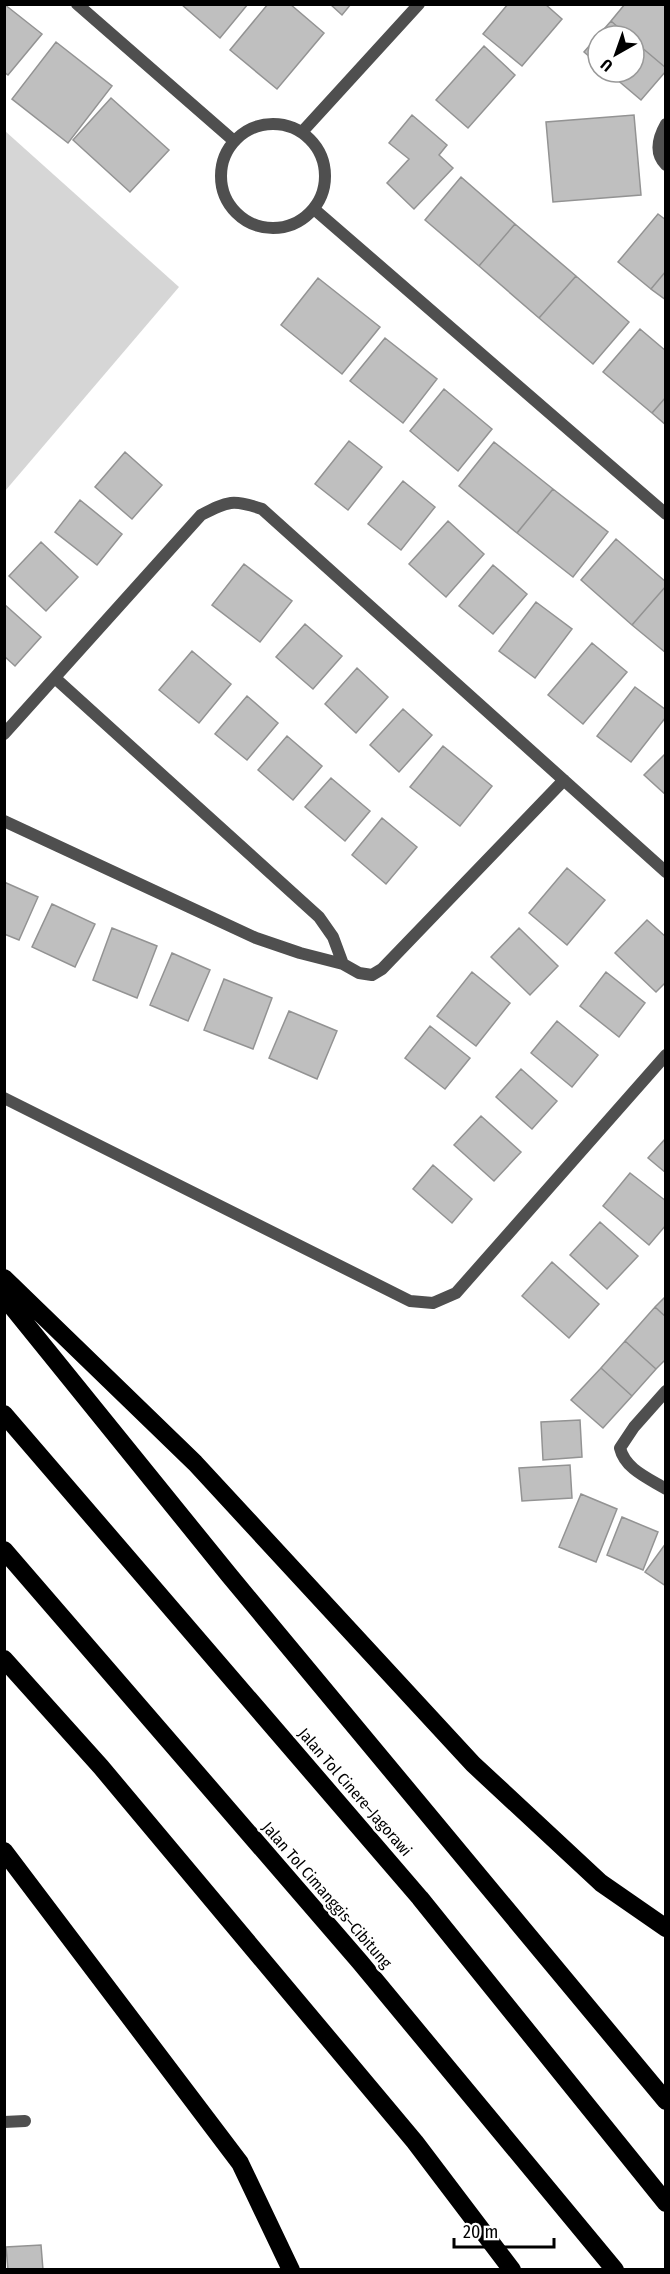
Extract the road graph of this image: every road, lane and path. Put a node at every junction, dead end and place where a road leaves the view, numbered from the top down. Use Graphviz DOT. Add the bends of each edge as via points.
graph roads {
  1 [pos="77,4"];
  2 [pos="419,4"];
  3 [pos="666,124"];
  4 [pos="302,132"];
  5 [pos="234,141"];
  6 [pos="666,165"];
  7 [pos="314,209"];
  8 [pos="666,514"];
  9 [pos="55,678"];
  10 [pos="4,734"];
  11 [pos="564,780"];
  12 [pos="4,821"];
  13 [pos="666,872"];
  14 [pos="343,964"];
  15 [pos="666,1055"];
  16 [pos="4,1098"];
  17 [pos="4,1278"];
  18 [pos="4,1297"];
  19 [pos="666,1391"];
  20 [pos="4,1414"];
  21 [pos="666,1489"];
  22 [pos="4,1550"];
  23 [pos="4,1659"];
  24 [pos="4,1851"];
  25 [pos="666,1928"];
  26 [pos="666,2101"];
  27 [pos="25,2121"];
  28 [pos="4,2122"];
  29 [pos="666,2203"];
  30 [pos="291,2270"];
  31 [pos="513,2270"];
  32 [pos="615,2270"];
  1 -- 5 [label="street"];
  2 -- 4 [label="street"];
  3 -- 6 [label="street" via="657,144 660,159"];
  4 -- 5 [label="street" via="266,124 248,130"];
  4 -- 7 [label="street" via="317,148 325,168 324,189"];
  5 -- 7 [label="street" via="222,168 222,183 226,198 240,215 260,226 275,228 297,222"];
  7 -- 8 [label="street"];
  9 -- 10 [label="street"];
  9 -- 11 [label="street" via="201,515 225,502 244,503 262,509"];
  9 -- 14 [label="street" via="320,917 333,936"];
  11 -- 13 [label="street"];
  11 -- 14 [label="street" via="382,969 372,975"];
  12 -- 14 [label="street" via="256,938"];
  15 -- 16 [label="street" via="456,1293 433,1304 410,1301"];
  17 -- 25 [label="highway" via="195,1463 473,1764 601,1883"];
  18 -- 26 [label="highway"];
  19 -- 21 [label="street" via="620,1448 630,1466"];
  20 -- 29 [label="highway, Jalan Tol Cinere–Jagorawi" via="420,1898"];
  22 -- 32 [label="highway, Jalan Tol Cimanggis–Cibitung" via="360,1962"];
  23 -- 31 [label="highway" via="101,1767 415,2142"];
  24 -- 30 [label="highway" via="240,2163"];
  27 -- 28 [label="street"];
}
